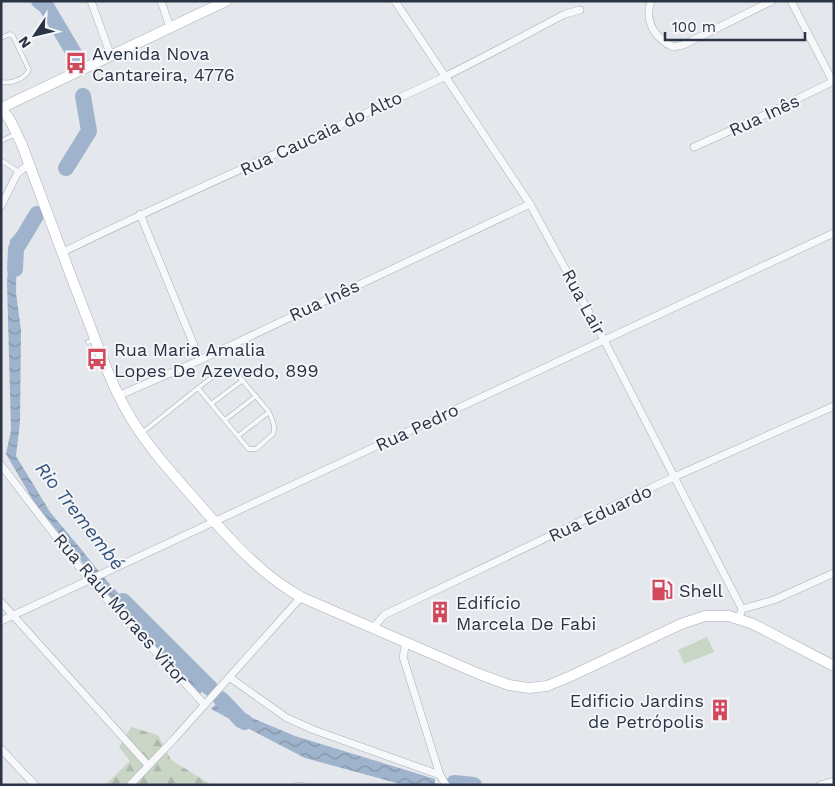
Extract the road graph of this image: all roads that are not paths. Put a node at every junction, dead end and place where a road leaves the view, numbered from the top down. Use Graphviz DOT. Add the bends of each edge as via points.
graph roads {
  1 [pos="91,1"];
  2 [pos="160,1"];
  3 [pos="395,1"];
  4 [pos="651,1"];
  5 [pos="772,1"];
  6 [pos="791,1"];
  7 [pos="222,2"];
  8 [pos="580,10"];
  9 [pos="170,28"];
  10 [pos="1,38"];
  11 [pos="111,56"];
  12 [pos="446,76"];
  13 [pos="834,81"];
  14 [pos="1,82"];
  15 [pos="1,108"];
  16 [pos="16,134"];
  17 [pos="1,141"];
  18 [pos="694,146"];
  19 [pos="1,163"];
  20 [pos="28,164"];
  21 [pos="19,172"];
  22 [pos="530,204"];
  23 [pos="1,206"];
  24 [pos="140,214"];
  25 [pos="834,233"];
  26 [pos="62,254"];
  27 [pos="604,340"];
  28 [pos="200,360"];
  29 [pos="243,380"];
  30 [pos="198,388"];
  31 [pos="118,396"];
  32 [pos="256,396"];
  33 [pos="211,404"];
  34 [pos="834,406"];
  35 [pos="269,412"];
  36 [pos="225,420"];
  37 [pos="141,434"];
  38 [pos="238,436"];
  39 [pos="1,465"];
  40 [pos="674,477"];
  41 [pos="214,521"];
  42 [pos="834,573"];
  43 [pos="92,580"];
  44 [pos="301,598"];
  45 [pos="1,602"];
  46 [pos="741,614"];
  47 [pos="13,616"];
  48 [pos="1,621"];
  49 [pos="372,628"];
  50 [pos="406,643"];
  51 [pos="834,666"];
  52 [pos="229,677"];
  53 [pos="205,705"];
  54 [pos="1,748"];
  55 [pos="148,766"];
  56 [pos="440,775"];
  57 [pos="834,781"];
  58 [pos="35,785"];
  59 [pos="130,785"];
  60 [pos="296,785"];
  61 [pos="303,785"];
  62 [pos="446,785"];
  63 [pos="820,785"];
  1 -- 11 [label="street"];
  2 -- 9 [label="street"];
  3 -- 12 [label="street, Rua Lair"];
  4 -- 5 [label="street" via="649,19 652,27 673,47"];
  6 -- 13 [label="street"];
  7 -- 9 [label="main road"];
  8 -- 12 [label="street, Rua Caucaia do Alto" via="565,14"];
  9 -- 11 [label="main road"];
  10 -- 14 [label="lane" via="13,36 29,70 14,82"];
  11 -- 15 [label="main road"];
  12 -- 22 [label="street, Rua Lair"];
  12 -- 24 [label="street, Rua Caucaia do Alto"];
  13 -- 18 [label="street, Rua Inês"];
  15 -- 16 [label="main road"];
  16 -- 17 [label="lane"];
  16 -- 20 [label="main road"];
  19 -- 21 [label="lane"];
  20 -- 21 [label="street"];
  20 -- 26 [label="main road"];
  21 -- 23 [label="street"];
  22 -- 27 [label="street, Rua Lair"];
  22 -- 28 [label="street, Rua Inês"];
  24 -- 26 [label="street, Rua Caucaia do Alto"];
  24 -- 28 [label="street"];
  25 -- 27 [label="street, Rua Pedro"];
  26 -- 31 [label="main road" via="91,341"];
  27 -- 40 [label="street, Rua Lair"];
  27 -- 41 [label="street, Rua Pedro"];
  28 -- 31 [label="street, Rua Inês"];
  29 -- 30 [label="lane" via="226,370 214,374"];
  29 -- 32 [label="lane"];
  29 -- 33 [label="lane"];
  30 -- 33 [label="lane"];
  30 -- 37 [label="lane"];
  31 -- 37 [label="main road"];
  32 -- 35 [label="lane"];
  32 -- 36 [label="lane"];
  33 -- 36 [label="lane"];
  34 -- 40 [label="street, Rua Eduardo"];
  35 -- 38 [label="lane"];
  35 -- 38 [label="lane" via="274,431 267,441 253,450"];
  36 -- 38 [label="lane"];
  37 -- 41 [label="main road"];
  39 -- 43 [label="street, Rua Raul Moraes Vitor"];
  40 -- 46 [label="street, Rua Lair"];
  40 -- 49 [label="street, Rua Eduardo" via="384,615"];
  41 -- 43 [label="street, Rua Pedro"];
  41 -- 44 [label="main road" via="268,576"];
  42 -- 46 [label="street"];
  43 -- 47 [label="street, Rua Pedro"];
  43 -- 53 [label="street, Rua Raul Moraes Vitor"];
  44 -- 49 [label="main road"];
  44 -- 52 [label="street"];
  45 -- 47 [label="street"];
  46 -- 50 [label="main road" via="681,624 571,676 547,686 529,688 509,685"];
  46 -- 51 [label="main road"];
  47 -- 48 [label="street, Rua Pedro"];
  47 -- 55 [label="street"];
  49 -- 50 [label="main road"];
  50 -- 56 [label="street" via="403,657"];
  52 -- 53 [label="street"];
  52 -- 56 [label="street" via="294,721"];
  53 -- 55 [label="street"];
  54 -- 58 [label="street"];
  55 -- 59 [label="street"];
  56 -- 62 [label="street"];
  57 -- 63 [label="street"];
  60 -- 61 [label="lane"];
}
